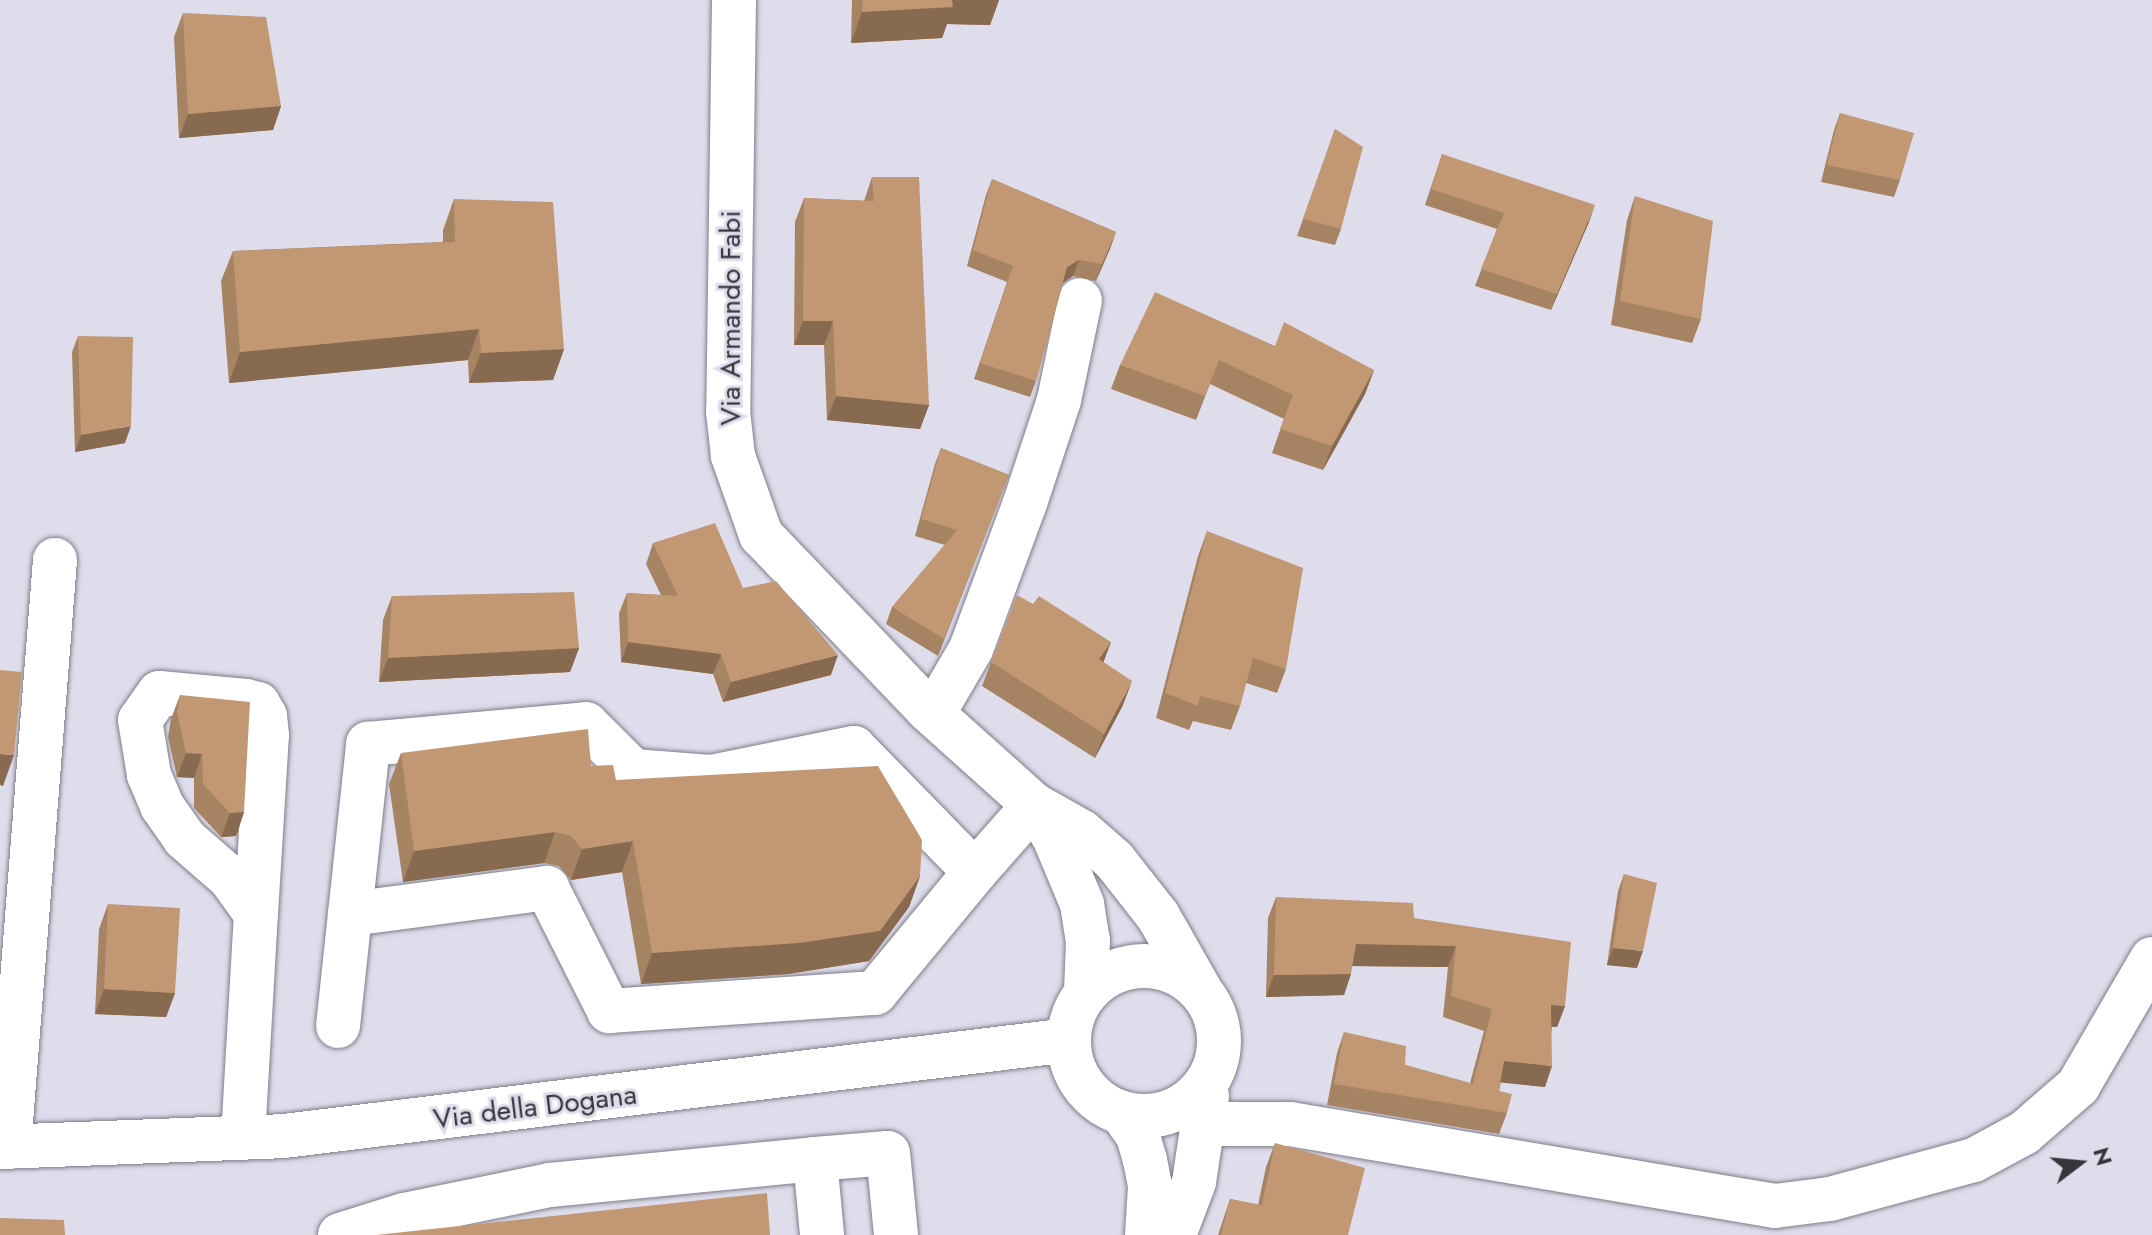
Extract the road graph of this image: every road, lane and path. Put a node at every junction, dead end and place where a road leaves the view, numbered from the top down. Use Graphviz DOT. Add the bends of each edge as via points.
graph roads {
  1 [pos="734,0"];
  2 [pos="1080,300"];
  3 [pos="55,560"];
  4 [pos="933,714"];
  5 [pos="1034,805"];
  6 [pos="975,872"];
  7 [pos="256,914"];
  8 [pos="350,914"];
  9 [pos="2152,959"];
  10 [pos="1200,990"];
  11 [pos="1086,992"];
  12 [pos="338,1026"];
  13 [pos="1069,1040"];
  14 [pos="1208,1081"];
  15 [pos="1122,1113"];
  16 [pos="1207,1124"];
  17 [pos="243,1138"];
  18 [pos="4,1147"];
  19 [pos="815,1159"];
  20 [pos="340,1235"];
  21 [pos="822,1235"];
  22 [pos="896,1235"];
  23 [pos="1147,1235"];
  24 [pos="1174,1235"];
  1 -- 4 [label="street, Via Armando Fabi" via="728,411 744,498 761,535 835,618"];
  2 -- 4 [label="street" via="1059,400 1025,503 971,649"];
  3 -- 18 [label="street"];
  4 -- 5 [label="street, Via Armando Fabi"];
  5 -- 6 [label="street"];
  5 -- 10 [label="street" via="1082,832 1114,860 1158,916"];
  5 -- 11 [label="street" via="1054,837 1082,904 1088,940"];
  6 -- 8 [label="street" via="875,993 625,1010 609,1011 547,888"];
  6 -- 8 [label="street" via="854,748 711,777 633,771 586,724 368,744"];
  7 -- 7 [label="street" via="265,716 258,704 246,701 159,693 140,720 149,775 162,806 184,838 230,878"];
  7 -- 17 [label="street"];
  8 -- 12 [label="street"];
  9 -- 16 [label="street" via="2078,1086 2024,1133 1974,1160 1830,1199 1775,1206 1290,1124"];
  10 -- 11 [label="street" via="1179,974 1155,966 1129,967 1105,976"];
  10 -- 14 [label="street" via="1214,1011 1219,1035"];
  11 -- 13 [label="street" via="1073,1014"];
  13 -- 15 [label="street" via="1072,1064 1084,1085"];
  13 -- 17 [label="street, Via della Dogana"];
  14 -- 15 [label="street" via="1170,1111"];
  14 -- 16 [label="street"];
  15 -- 23 [label="street" via="1138,1136 1145,1160 1150,1186"];
  16 -- 24 [label="street" via="1194,1182"];
  17 -- 18 [label="street, Via della Dogana"];
  19 -- 20 [label="street" via="550,1185 404,1215"];
  19 -- 21 [label="street"];
  19 -- 22 [label="street" via="888,1153"];
}
